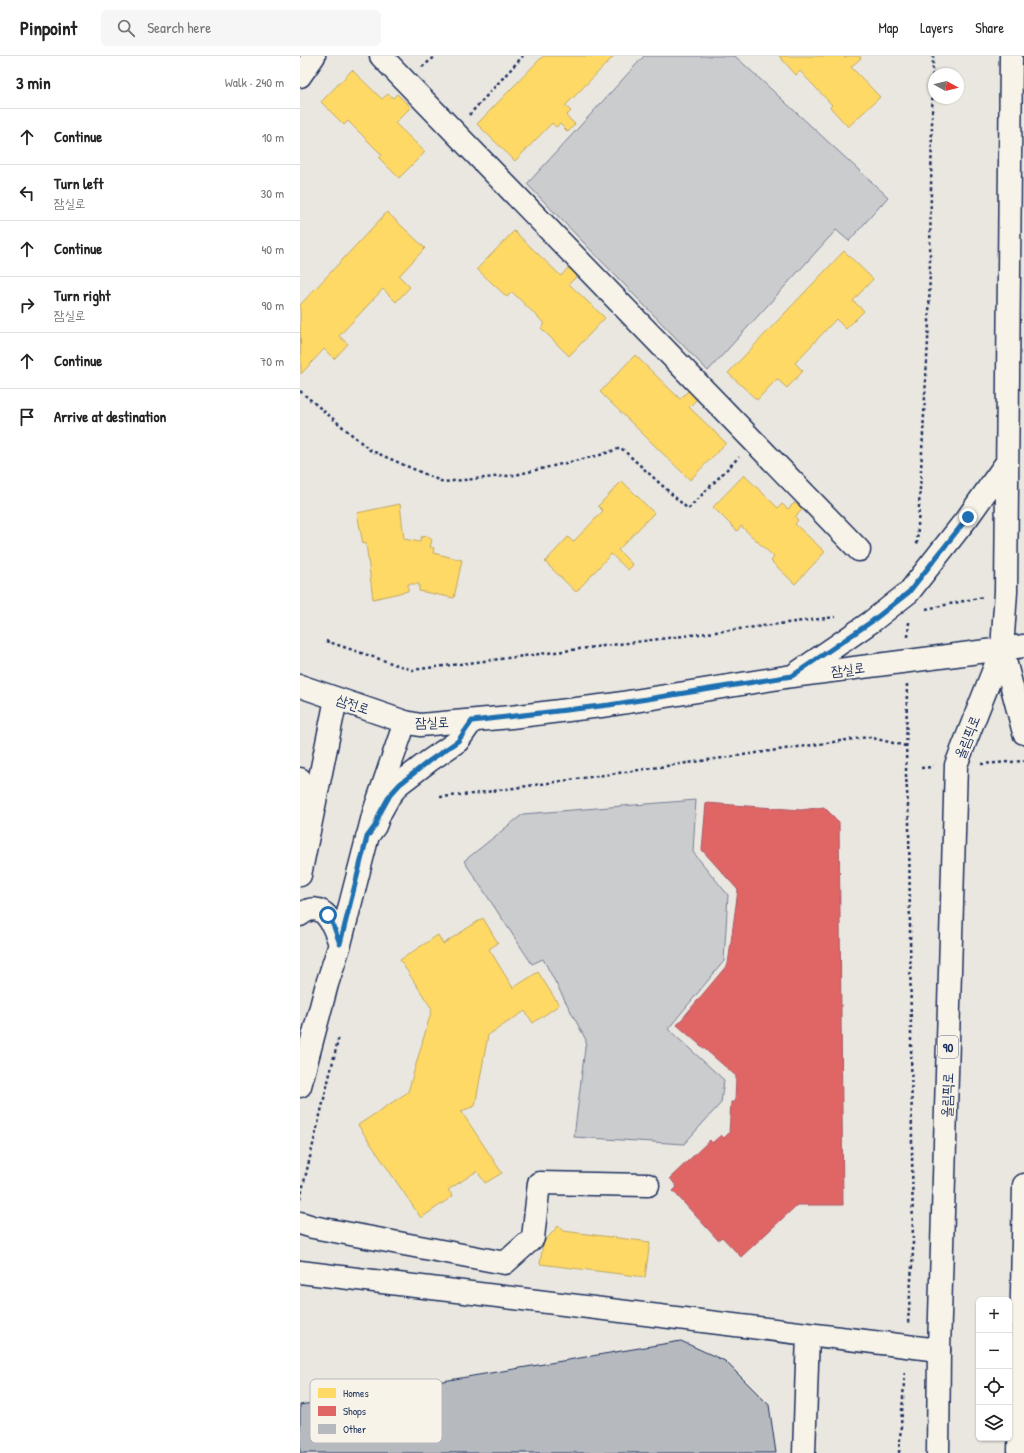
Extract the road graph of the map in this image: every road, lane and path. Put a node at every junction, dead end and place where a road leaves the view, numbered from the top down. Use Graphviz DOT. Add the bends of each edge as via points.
graph roads {
  1 [pos="314,56"];
  2 [pos="381,56"];
  3 [pos="522,56"];
  4 [pos="933,56"];
  5 [pos="1011,56"];
  6 [pos="300,76"];
  7 [pos="454,131"];
  8 [pos="300,391"];
  9 [pos="754,441"];
  10 [pos="1007,462"];
  11 [pos="859,550"];
  12 [pos="916,551"];
  13 [pos="1006,592"];
  14 [pos="924,609"];
  15 [pos="837,617"];
  16 [pos="326,641"];
  17 [pos="1024,646"];
  18 [pos="1002,649"];
  19 [pos="792,676"];
  20 [pos="300,686"];
  21 [pos="336,699"];
  22 [pos="472,721"];
  23 [pos="405,722"];
  24 [pos="1024,733"];
  25 [pos="300,779"];
  26 [pos="440,797"];
  27 [pos="308,834"];
  28 [pos="367,837"];
  29 [pos="300,875"];
  30 [pos="300,915"];
  31 [pos="340,944"];
  32 [pos="300,1086"];
  33 [pos="1024,1185"];
  34 [pos="648,1186"];
  35 [pos="300,1223"];
  36 [pos="300,1272"];
  37 [pos="808,1334"];
  38 [pos="907,1346"];
  39 [pos="940,1350"];
  40 [pos="804,1453"];
  41 [pos="899,1453"];
  42 [pos="938,1453"];
  43 [pos="1020,1453"];
  1 -- 6 [label="main road"];
  2 -- 7 [label="main road"];
  3 -- 7 [label="path"];
  4 -- 12 [label="path" via="929,322"];
  5 -- 10 [label="main road, 올림픽로 / 90"];
  7 -- 9 [label="main road"];
  8 -- 9 [label="path" via="370,450 444,482 515,475 621,448 688,509"];
  9 -- 11 [label="main road"];
  10 -- 13 [label="main road, 올림픽로 / 90"];
  10 -- 19 [label="main road" via="909,592 871,622"];
  13 -- 14 [label="path"];
  13 -- 18 [label="main road, 올림픽로 / 90"];
  15 -- 16 [label="path" via="412,670"];
  17 -- 18 [label="main road, 잠실로"];
  18 -- 19 [label="main road, 잠실로"];
  18 -- 24 [label="main road, 올림픽로 / 90"];
  18 -- 39 [label="main road, 올림픽로 / 90" via="956,765"];
  19 -- 22 [label="main road, 잠실로" via="609,705"];
  20 -- 21 [label="main road, 삼전로"];
  21 -- 23 [label="main road, 삼전로"];
  21 -- 27 [label="main road"];
  22 -- 23 [label="main road, 잠실로" via="420,725"];
  22 -- 28 [label="main road" via="458,741 400,784 390,795"];
  23 -- 28 [label="main road, 잠실로"];
  25 -- 27 [label="main road"];
  26 -- 38 [label="path" via="868,737 906,746 913,1251"];
  27 -- 29 [label="main road"];
  28 -- 31 [label="main road, 잠실로"];
  30 -- 31 [label="main road" via="312,910 322,911 328,915"];
  31 -- 32 [label="main road, 잠실로"];
  33 -- 43 [label="main road"];
  34 -- 35 [label="main road" via="539,1183 533,1238 505,1263"];
  36 -- 37 [label="main road"];
  37 -- 38 [label="main road"];
  37 -- 40 [label="main road"];
  38 -- 39 [label="main road"];
  38 -- 41 [label="path"];
  39 -- 42 [label="main road, 올림픽로 / 90"];
}
